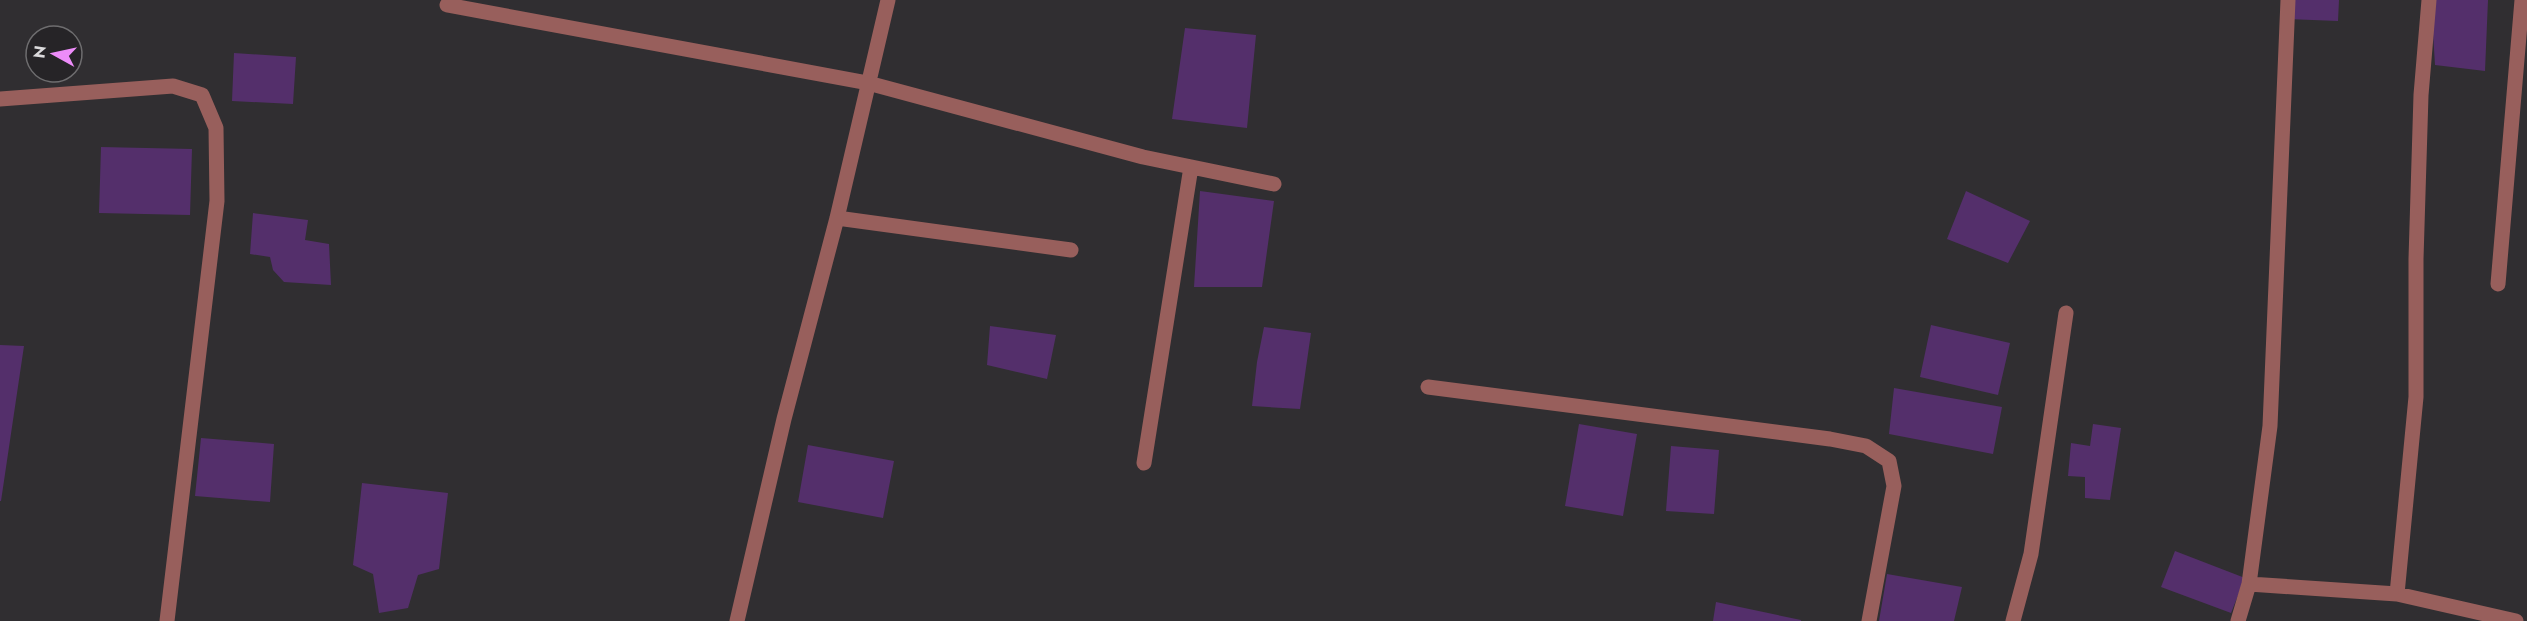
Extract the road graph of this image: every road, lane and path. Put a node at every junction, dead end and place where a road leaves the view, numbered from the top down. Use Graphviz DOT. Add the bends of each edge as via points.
graph roads {
  1 [pos="888,0"];
  2 [pos="2288,0"];
  3 [pos="2429,0"];
  4 [pos="447,5"];
  5 [pos="2524,8"];
  6 [pos="868,83"];
  7 [pos="0,99"];
  8 [pos="1191,167"];
  9 [pos="1274,184"];
  10 [pos="837,218"];
  11 [pos="1071,250"];
  12 [pos="2498,284"];
  13 [pos="2066,313"];
  14 [pos="1428,387"];
  15 [pos="1144,463"];
  16 [pos="2249,584"];
  17 [pos="2397,594"];
  18 [pos="166,621"];
  19 [pos="737,621"];
  20 [pos="1869,621"];
  21 [pos="2013,621"];
  22 [pos="2238,621"];
  23 [pos="2516,621"];
  1 -- 6 [label="street"];
  2 -- 16 [label="street" via="2270,426"];
  3 -- 17 [label="street" via="2421,95 2416,397"];
  4 -- 6 [label="street"];
  5 -- 12 [label="street"];
  6 -- 8 [label="street"];
  6 -- 10 [label="street"];
  7 -- 18 [label="street" via="173,86 202,95 216,128 217,201"];
  8 -- 9 [label="street"];
  8 -- 15 [label="street"];
  10 -- 11 [label="street"];
  10 -- 19 [label="street" via="784,419"];
  13 -- 21 [label="street" via="2031,554"];
  14 -- 20 [label="street" via="1830,438 1866,446 1889,461 1894,486"];
  16 -- 17 [label="street"];
  16 -- 22 [label="street"];
  17 -- 23 [label="street"];
}
